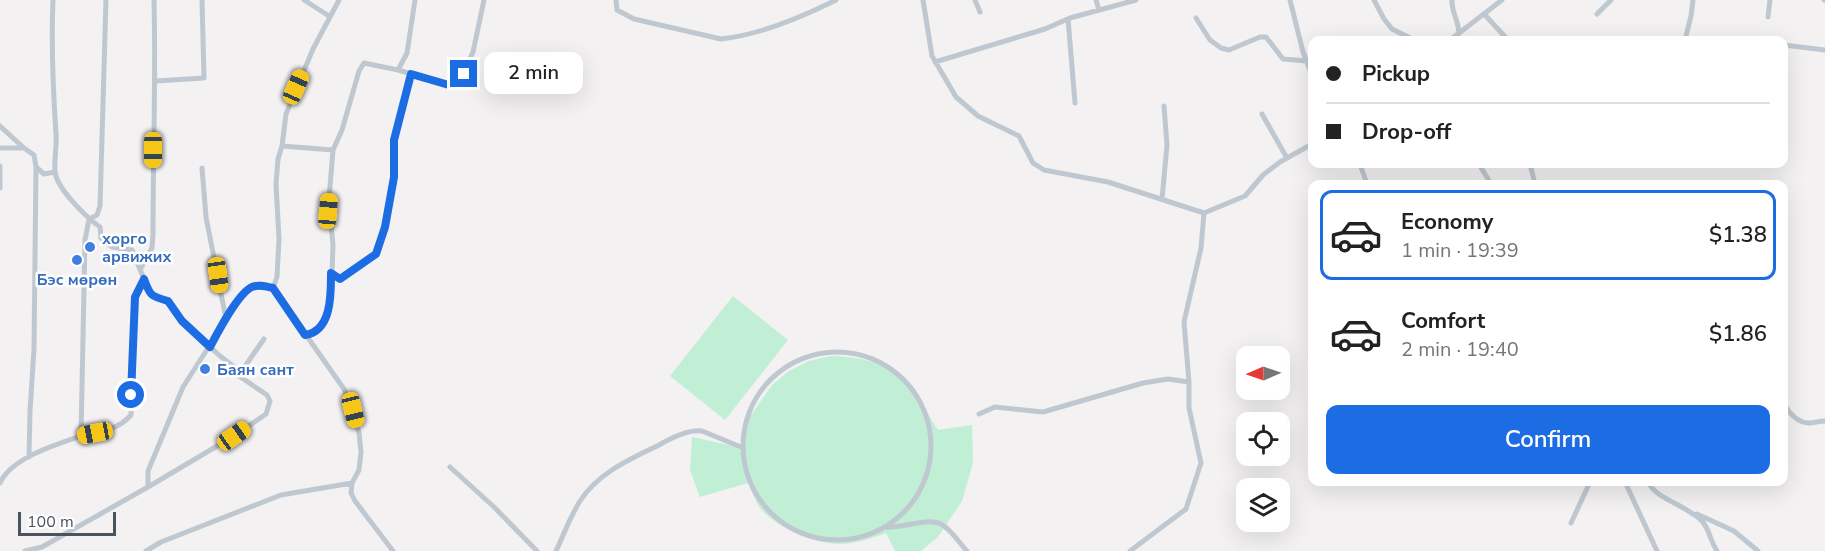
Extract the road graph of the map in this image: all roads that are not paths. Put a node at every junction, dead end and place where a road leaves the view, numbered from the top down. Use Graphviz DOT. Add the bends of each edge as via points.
graph roads {
  1 [pos="53,0"];
  2 [pos="106,0"];
  3 [pos="154,0"];
  4 [pos="202,0"];
  5 [pos="304,0"];
  6 [pos="339,0"];
  7 [pos="415,0"];
  8 [pos="484,0"];
  9 [pos="616,0"];
  10 [pos="836,0"];
  11 [pos="923,0"];
  12 [pos="975,0"];
  13 [pos="1096,0"];
  14 [pos="1136,0"];
  15 [pos="1290,0"];
  16 [pos="1374,0"];
  17 [pos="1452,0"];
  18 [pos="1502,0"];
  19 [pos="1611,0"];
  20 [pos="1693,0"];
  21 [pos="1770,0"];
  22 [pos="1099,10"];
  23 [pos="980,12"];
  24 [pos="1597,14"];
  25 [pos="1485,15"];
  26 [pos="328,16"];
  27 [pos="1768,17"];
  28 [pos="1068,18"];
  29 [pos="1196,18"];
  30 [pos="1460,33"];
  31 [pos="1406,36"];
  32 [pos="1456,36"];
  33 [pos="1459,36"];
  34 [pos="1504,36"];
  35 [pos="1686,36"];
  36 [pos="1788,45"];
  37 [pos="1825,50"];
  38 [pos="1307,61"];
  39 [pos="935,62"];
  40 [pos="398,70"];
  41 [pos="411,74"];
  42 [pos="156,81"];
  43 [pos="1075,103"];
  44 [pos="1164,106"];
  45 [pos="1262,114"];
  46 [pos="0,126"];
  47 [pos="282,146"];
  48 [pos="1308,146"];
  49 [pos="0,148"];
  50 [pos="24,148"];
  51 [pos="333,150"];
  52 [pos="1287,158"];
  53 [pos="0,166"];
  54 [pos="36,167"];
  55 [pos="202,168"];
  56 [pos="55,172"];
  57 [pos="0,188"];
  58 [pos="1162,199"];
  59 [pos="1203,213"];
  60 [pos="89,219"];
  61 [pos="141,268"];
  62 [pos="331,273"];
  63 [pos="144,279"];
  64 [pos="273,288"];
  65 [pos="226,320"];
  66 [pos="305,335"];
  67 [pos="264,339"];
  68 [pos="210,347"];
  69 [pos="241,372"];
  70 [pos="1189,382"];
  71 [pos="1788,411"];
  72 [pos="979,414"];
  73 [pos="1825,421"];
  74 [pos="81,436"];
  75 [pos="741,447"];
  76 [pos="30,457"];
  77 [pos="450,467"];
  78 [pos="0,483"];
  79 [pos="352,483"];
  80 [pos="1588,486"];
  81 [pos="1627,486"];
  82 [pos="1650,486"];
  83 [pos="148,487"];
  84 [pos="1687,509"];
  85 [pos="1571,523"];
  86 [pos="884,527"];
  87 [pos="557,550"];
  88 [pos="25,551"];
  89 [pos="146,551"];
  90 [pos="393,551"];
  91 [pos="537,551"];
  92 [pos="967,551"];
  93 [pos="1130,551"];
  94 [pos="1657,551"];
  95 [pos="1717,551"];
  96 [pos="1758,551"];
  1 -- 56 [label="street"];
  2 -- 60 [label="street" via="100,206 97,215"];
  3 -- 42 [label="street"];
  4 -- 42 [label="street" via="204,78"];
  5 -- 26 [label="street"];
  6 -- 26 [label="street"];
  7 -- 40 [label="street" via="406,53"];
  8 -- 41 [label="street" via="473,52 458,84"];
  9 -- 10 [label="street" via="617,9 634,20 721,39 769,28"];
  11 -- 39 [label="street"];
  12 -- 23 [label="street"];
  13 -- 22 [label="street"];
  14 -- 22 [label="street"];
  15 -- 38 [label="street"];
  16 -- 31 [label="street" via="1392,29"];
  17 -- 30 [label="street"];
  18 -- 25 [label="street"];
  19 -- 24 [label="street"];
  20 -- 35 [label="street"];
  21 -- 27 [label="street"];
  22 -- 28 [label="street"];
  25 -- 30 [label="street"];
  25 -- 34 [label="street"];
  26 -- 47 [label="street" via="286,114"];
  28 -- 39 [label="street" via="1045,29"];
  28 -- 43 [label="street"];
  29 -- 38 [label="street" via="1210,40 1221,48 1229,50 1266,37 1283,59"];
  30 -- 32 [label="street"];
  30 -- 33 [label="street"];
  36 -- 37 [label="street"];
  39 -- 58 [label="street" via="956,97 978,116 1019,136 1033,163 1044,170 1108,182"];
  40 -- 41 [label="street"];
  40 -- 51 [label="street" via="363,63"];
  41 -- 62 [label="street" via="394,140 394,177 376,254 340,279"];
  42 -- 61 [label="street" via="152,248"];
  44 -- 58 [label="street" via="1167,145"];
  45 -- 52 [label="street"];
  46 -- 50 [label="street"];
  47 -- 51 [label="street"];
  47 -- 64 [label="street" via="276,184 279,239"];
  48 -- 52 [label="street"];
  49 -- 50 [label="street"];
  50 -- 54 [label="street" via="34,155"];
  51 -- 62 [label="street" via="328,211 332,224"];
  52 -- 59 [label="street" via="1263,175 1245,196"];
  53 -- 57 [label="street"];
  54 -- 56 [label="street" via="44,174"];
  54 -- 76 [label="street"];
  55 -- 65 [label="street" via="206,217"];
  56 -- 60 [label="street" via="66,194"];
  58 -- 59 [label="street"];
  59 -- 70 [label="street" via="1201,249 1184,319"];
  60 -- 61 [label="street" via="100,227 102,238 112,247 132,250"];
  60 -- 74 [label="street" via="85,240"];
  61 -- 63 [label="street"];
  62 -- 66 [label="street" via="331,301 323,324 314,334"];
  63 -- 68 [label="street" via="149,293 168,301 182,321"];
  63 -- 74 [label="street" via="135,297 131,415 109,431"];
  64 -- 65 [label="street" via="250,288"];
  64 -- 66 [label="street"];
  65 -- 68 [label="street"];
  66 -- 79 [label="street" via="344,389 353,410 361,452 359,470"];
  67 -- 69 [label="street"];
  68 -- 69 [label="street"];
  68 -- 83 [label="street" via="183,387 148,471"];
  69 -- 83 [label="street" via="239,376 267,395 270,401 266,414"];
  70 -- 72 [label="street" via="1168,379 1143,383 1043,412 995,407"];
  70 -- 93 [label="street" via="1190,414 1201,463 1195,485 1186,509"];
  71 -- 73 [label="street" via="1802,422"];
  74 -- 76 [label="street"];
  75 -- 86 [label="street" via="753,486 784,523 823,538 840,539"];
  75 -- 86 [label="street" via="758,394 792,363 836,352 862,356 890,367 914,390 929,426 930,467 913,502"];
  75 -- 87 [label="street" via="695,430 615,468 582,499"];
  76 -- 78 [label="street" via="14,466"];
  77 -- 91 [label="street"];
  79 -- 89 [label="street" via="281,495"];
  79 -- 90 [label="street" via="355,501"];
  80 -- 85 [label="street"];
  81 -- 94 [label="street"];
  82 -- 84 [label="street"];
  83 -- 88 [label="street" via="42,548"];
  84 -- 95 [label="street" via="1708,529"];
  84 -- 96 [label="street" via="1734,531"];
  86 -- 92 [label="street" via="940,524"];
}
